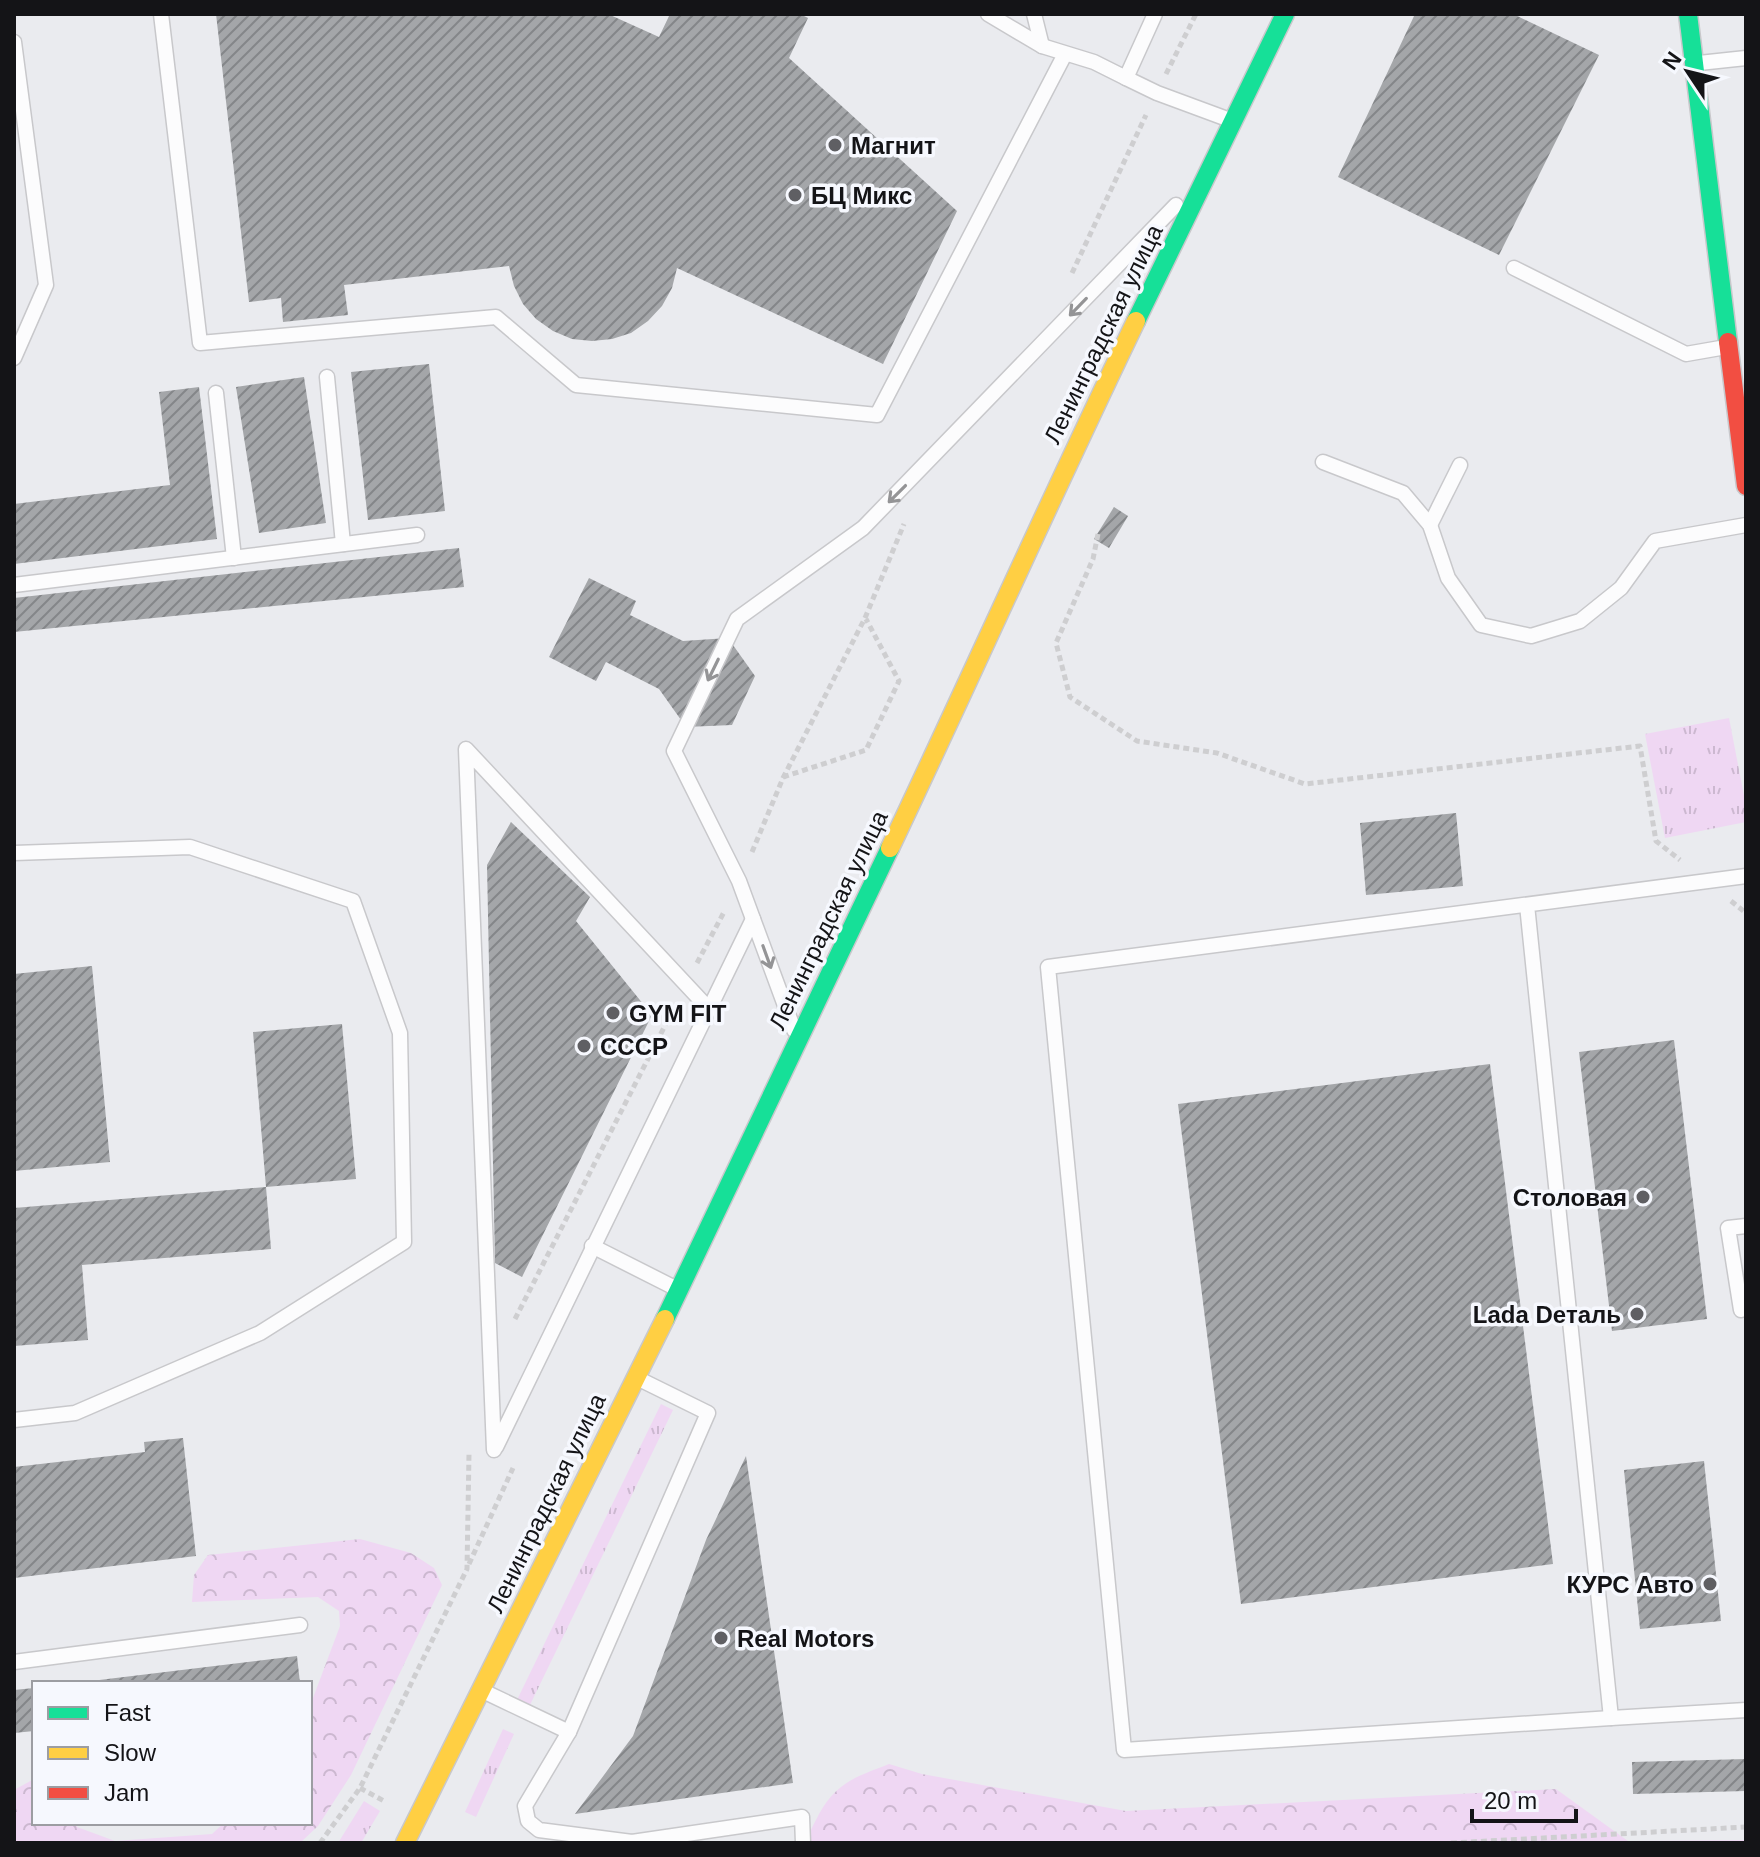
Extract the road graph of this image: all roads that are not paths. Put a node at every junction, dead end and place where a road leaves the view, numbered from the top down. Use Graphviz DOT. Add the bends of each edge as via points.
graph roads {
  1 [pos="161,14"];
  2 [pos="988,14"];
  3 [pos="1034,14"];
  4 [pos="1155,14"];
  5 [pos="1285,14"];
  6 [pos="1688,14"];
  7 [pos="14,42"];
  8 [pos="1042,46"];
  9 [pos="1065,54"];
  10 [pos="1746,58"];
  11 [pos="1695,64"];
  12 [pos="1126,78"];
  13 [pos="1234,122"];
  14 [pos="1209,170"];
  15 [pos="1514,268"];
  16 [pos="1737,346"];
  17 [pos="14,358"];
  18 [pos="327,377"];
  19 [pos="216,393"];
  20 [pos="1323,462"];
  21 [pos="1460,465"];
  22 [pos="1746,486"];
  23 [pos="1430,525"];
  24 [pos="1746,525"];
  25 [pos="417,535"];
  26 [pos="343,544"];
  27 [pos="234,558"];
  28 [pos="14,585"];
  29 [pos="14,853"];
  30 [pos="1746,876"];
  31 [pos="1527,905"];
  32 [pos="753,919"];
  33 [pos="709,1009"];
  34 [pos="798,1039"];
  35 [pos="1746,1226"];
  36 [pos="592,1246"];
  37 [pos="679,1290"];
  38 [pos="1746,1309"];
  39 [pos="635,1377"];
  40 [pos="14,1420"];
  41 [pos="300,1625"];
  42 [pos="14,1662"];
  43 [pos="480,1689"];
  44 [pos="1746,1710"];
  45 [pos="1611,1718"];
  46 [pos="569,1732"];
  47 [pos="416,1818"];
  48 [pos="405,1843"];
  49 [pos="421,1843"];
  50 [pos="803,1843"];
  1 -- 9 [label="lane" via="200,343 496,317 576,385 877,415"];
  2 -- 8 [label="lane"];
  3 -- 8 [label="lane"];
  4 -- 12 [label="lane"];
  5 -- 13 [label="main road, Ленинградская улица"];
  6 -- 11 [label="main road"];
  7 -- 17 [label="lane" via="46,285"];
  8 -- 9 [label="lane"];
  9 -- 12 [label="lane"];
  10 -- 11 [label="lane"];
  11 -- 16 [label="main road"];
  12 -- 13 [label="lane"];
  13 -- 14 [label="main road, Ленинградская улица"];
  14 -- 32 [label="lane, one-way" via="863,528 737,619 674,751"];
  14 -- 34 [label="main road, Ленинградская улица"];
  15 -- 16 [label="lane" via="1686,354"];
  16 -- 22 [label="main road"];
  18 -- 26 [label="lane"];
  19 -- 27 [label="lane"];
  20 -- 23 [label="lane" via="1403,493"];
  21 -- 23 [label="lane"];
  23 -- 24 [label="lane" via="1448,578 1481,625 1531,636 1580,621 1621,588 1655,541"];
  25 -- 26 [label="lane"];
  26 -- 27 [label="lane"];
  27 -- 28 [label="lane"];
  29 -- 40 [label="lane" via="190,847 353,901 400,1033 404,1242 260,1333 75,1413"];
  30 -- 31 [label="lane"];
  31 -- 45 [label="lane"];
  31 -- 45 [label="lane" via="1048,967 1124,1750"];
  32 -- 33 [label="lane"];
  32 -- 34 [label="lane, one-way"];
  33 -- 36 [label="lane"];
  33 -- 36 [label="lane" via="466,749 494,1450"];
  34 -- 37 [label="main road, Ленинградская улица"];
  35 -- 38 [label="lane" via="1728,1228 1741,1310"];
  36 -- 37 [label="lane"];
  37 -- 39 [label="main road, Ленинградская улица"];
  39 -- 43 [label="main road, Ленинградская улица"];
  39 -- 46 [label="lane" via="708,1413"];
  41 -- 42 [label="lane"];
  43 -- 46 [label="lane"];
  43 -- 47 [label="main road, Ленинградская улица"];
  44 -- 45 [label="lane"];
  46 -- 50 [label="lane" via="525,1806 528,1821 539,1830 632,1842 802,1817"];
  47 -- 48 [label="main road, Ленинградская улица"];
  47 -- 49 [label="main road"];
}
